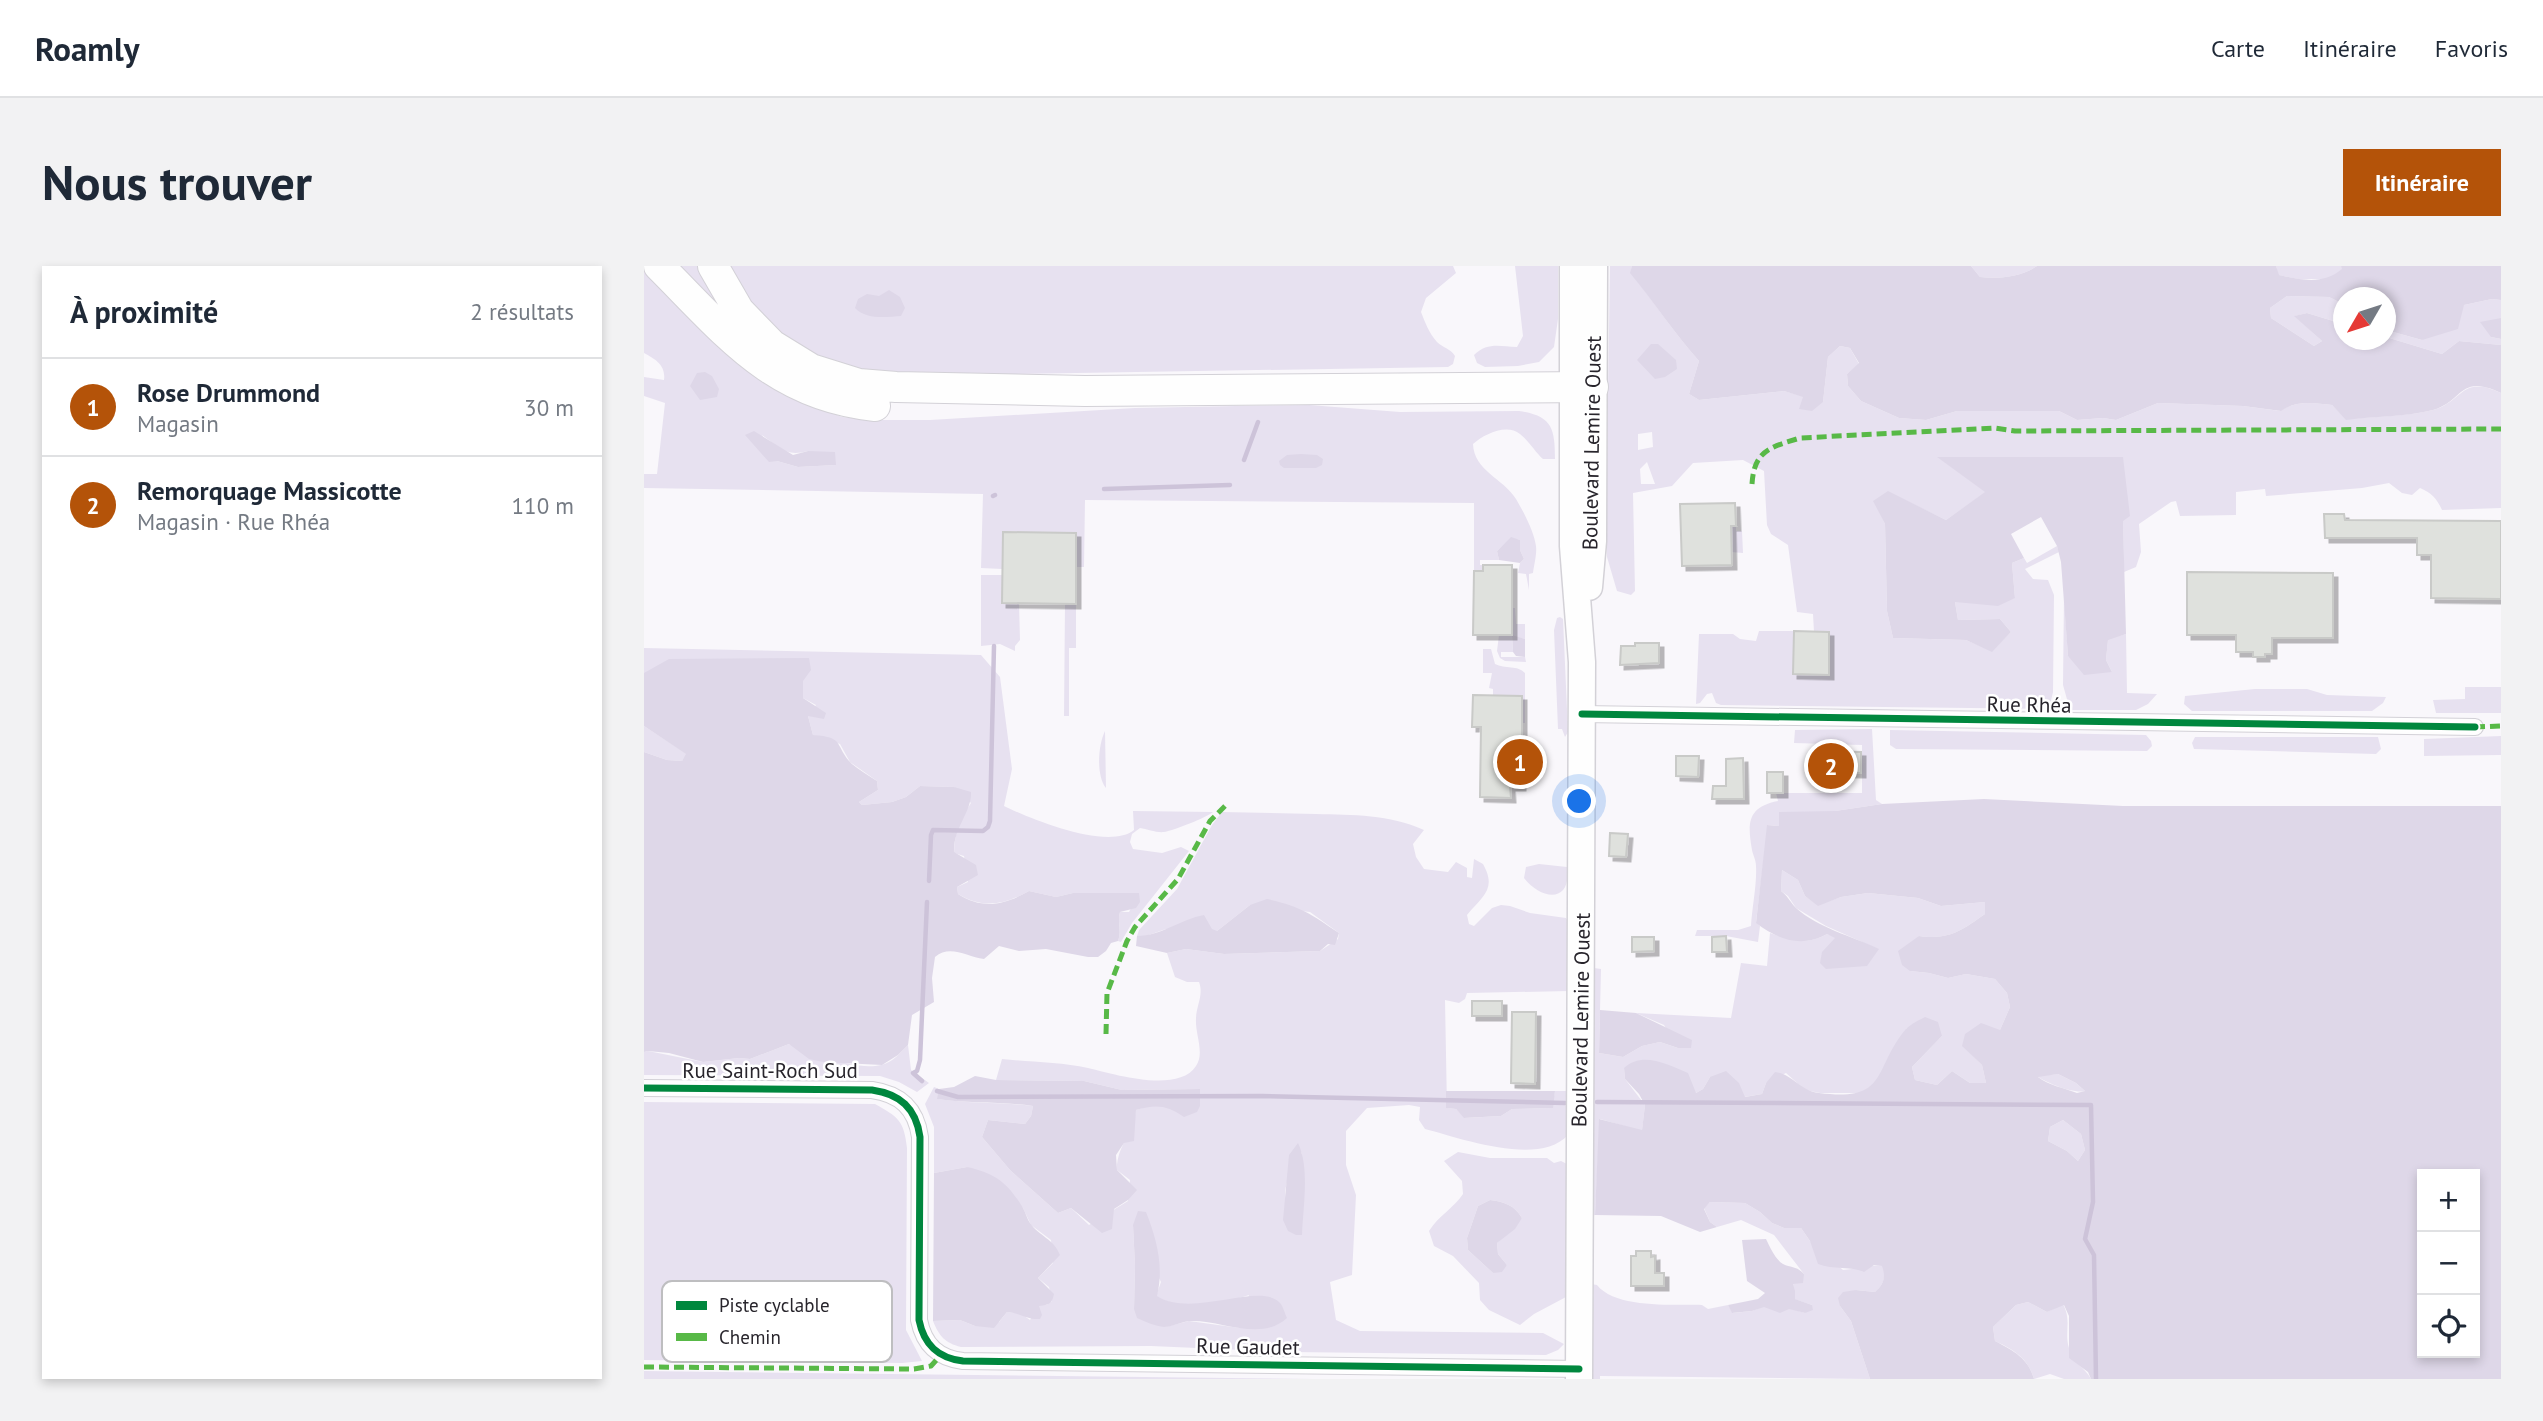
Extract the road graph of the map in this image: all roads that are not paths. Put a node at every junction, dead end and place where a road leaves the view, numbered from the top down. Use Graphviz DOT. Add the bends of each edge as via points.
graph roads {
  1 [pos="659,266"];
  2 [pos="713,266"];
  3 [pos="1573,266"];
  4 [pos="1594,266"];
  5 [pos="1583,387"];
  6 [pos="1085,391"];
  7 [pos="1582,662"];
  8 [pos="1582,714"];
  9 [pos="2475,727"];
  10 [pos="644,1088"];
  11 [pos="924,1338"];
  12 [pos="1579,1374"];
  1 -- 6 [label="highway" via="761,363 802,388 834,399 897,407"];
  2 -- 6 [label="highway" via="733,304 757,332 787,355 826,375 881,387"];
  3 -- 5 [label="main road, Boulevard Lemire Ouest"];
  4 -- 5 [label="main road, Boulevard Lemire Ouest"];
  5 -- 6 [label="highway"];
  5 -- 7 [label="main road, Boulevard Lemire Ouest" via="1573,546"];
  5 -- 7 [label="main road, Boulevard Lemire Ouest" via="1593,541"];
  7 -- 8 [label="main road, Boulevard Lemire Ouest"];
  8 -- 9 [label="street, Rue Rhéa"];
  8 -- 12 [label="main road, Boulevard Lemire Ouest"];
  10 -- 11 [label="street, Rue Saint-Roch Sud" via="872,1090 906,1103 920,1137 919,1312"];
  11 -- 12 [label="street, Rue Gaudet" via="941,1355 963,1361"];
}
